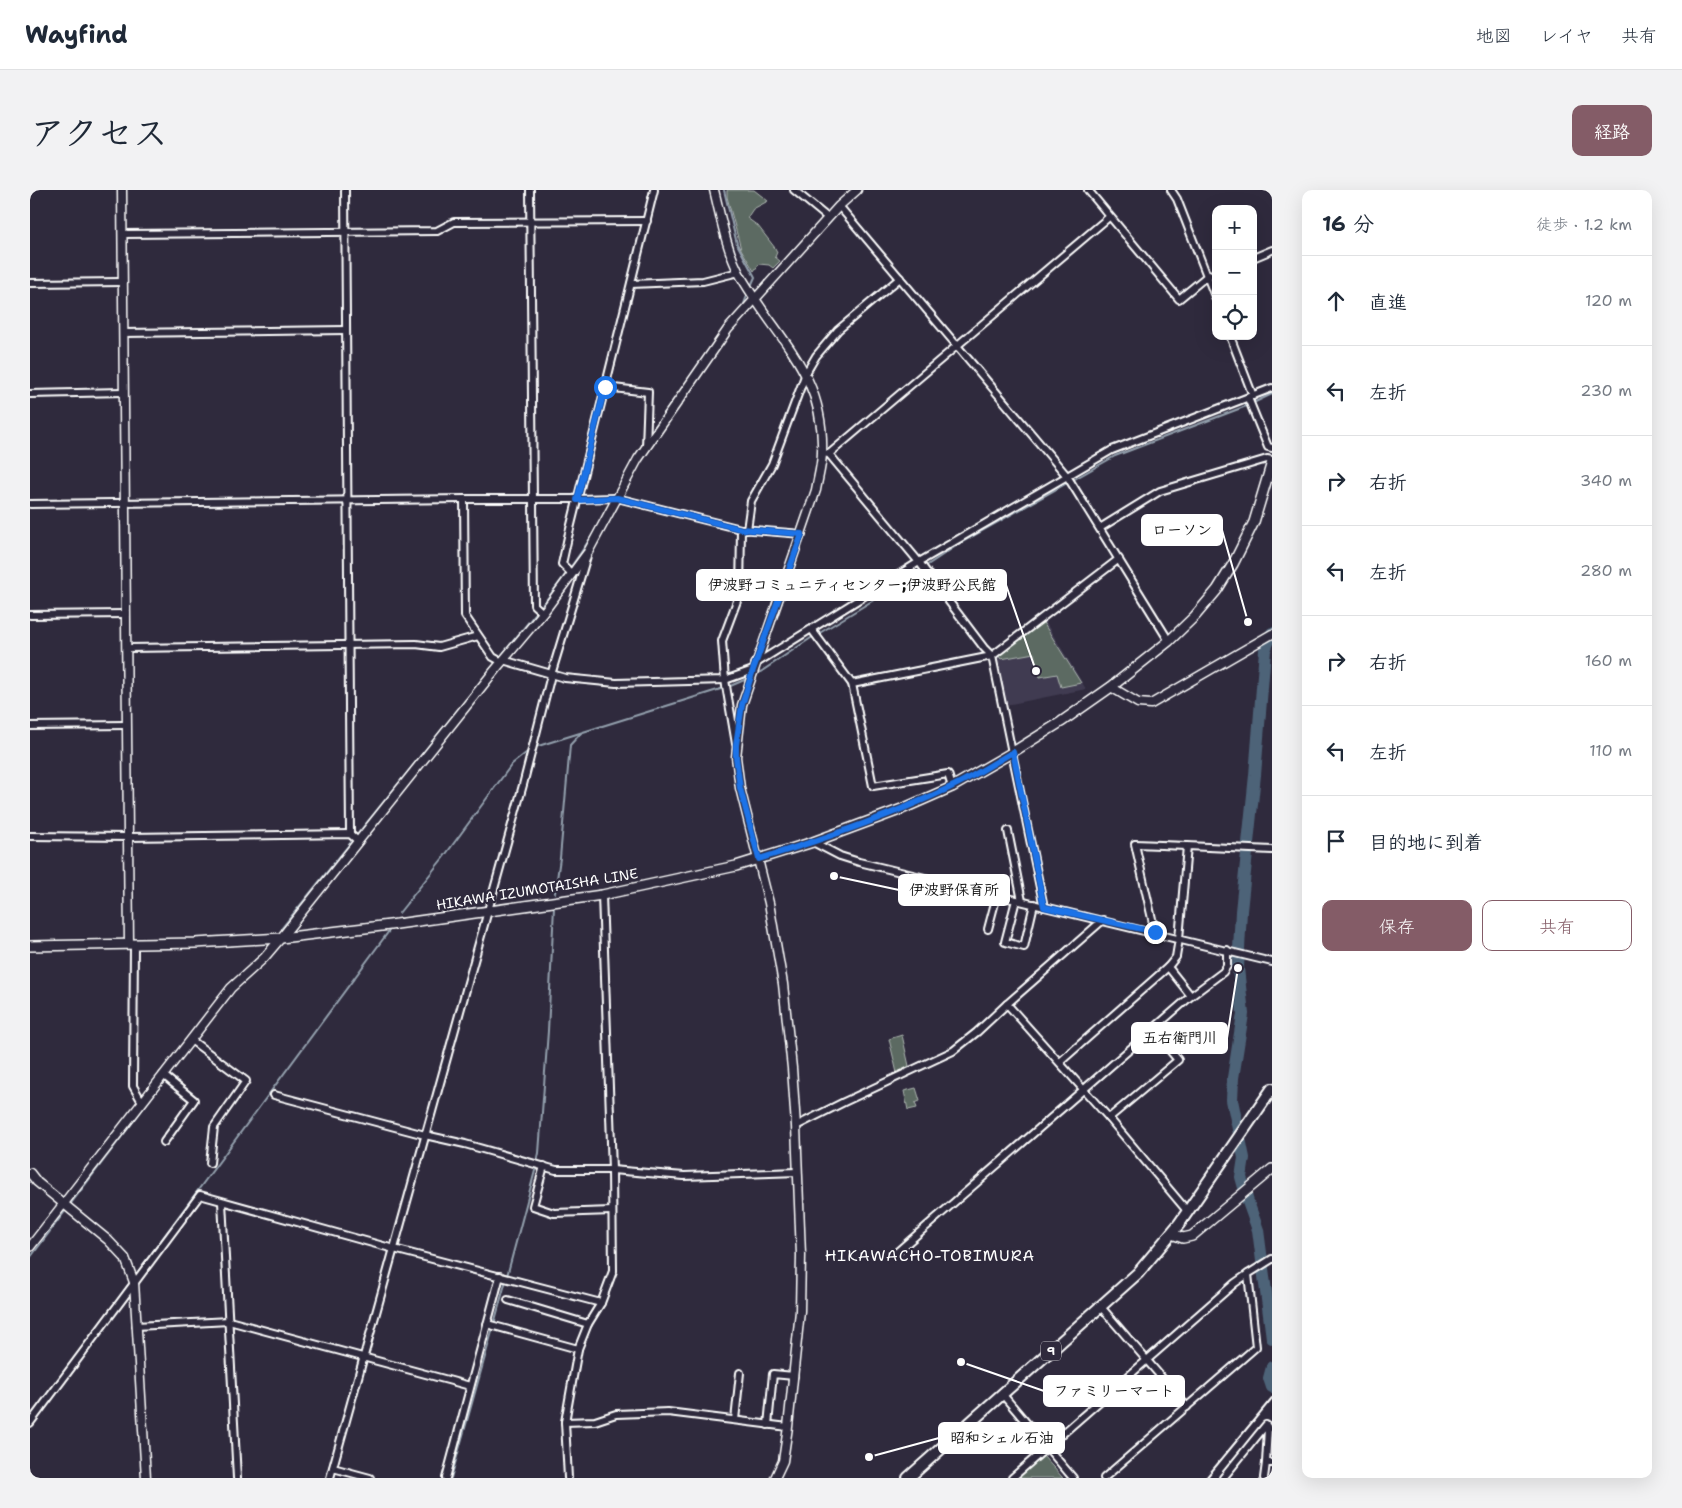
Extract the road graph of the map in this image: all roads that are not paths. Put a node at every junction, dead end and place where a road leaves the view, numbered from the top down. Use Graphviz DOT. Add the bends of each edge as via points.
graph roads {
  1 [pos="122,190"];
  2 [pos="345,190"];
  3 [pos="530,190"];
  4 [pos="654,190"];
  5 [pos="714,190"];
  6 [pos="794,190"];
  7 [pos="857,190"];
  8 [pos="1088,190"];
  9 [pos="1171,190"];
  10 [pos="839,206"];
  11 [pos="1109,217"];
  12 [pos="828,218"];
  13 [pos="530,221"];
  14 [pos="647,221"];
  15 [pos="346,232"];
  16 [pos="122,233"];
  17 [pos="1272,250"];
  18 [pos="1257,256"];
  19 [pos="739,272"];
  20 [pos="1212,274"];
  21 [pos="1207,276"];
  22 [pos="900,278"];
  23 [pos="123,282"];
  24 [pos="30,283"];
  25 [pos="631,284"];
  26 [pos="1214,295"];
  27 [pos="756,299"];
  28 [pos="346,330"];
  29 [pos="123,333"];
  30 [pos="1231,340"];
  31 [pos="957,346"];
  32 [pos="806,373"];
  33 [pos="605,387"];
  34 [pos="1272,388"];
  35 [pos="123,392"];
  36 [pos="30,394"];
  37 [pos="1251,397"];
  38 [pos="646,447"];
  39 [pos="1272,448"];
  40 [pos="826,453"];
  41 [pos="1272,461"];
  42 [pos="1067,476"];
  43 [pos="617,498"];
  44 [pos="464,499"];
  45 [pos="532,500"];
  46 [pos="577,500"];
  47 [pos="347,501"];
  48 [pos="125,503"];
  49 [pos="30,504"];
  50 [pos="1100,528"];
  51 [pos="744,529"];
  52 [pos="802,534"];
  53 [pos="588,552"];
  54 [pos="1119,559"];
  55 [pos="919,562"];
  56 [pos="571,573"];
  57 [pos="543,613"];
  58 [pos="126,614"];
  59 [pos="30,615"];
  60 [pos="812,630"];
  61 [pos="1272,634"];
  62 [pos="478,636"];
  63 [pos="1169,641"];
  64 [pos="348,645"];
  65 [pos="127,648"];
  66 [pos="992,656"];
  67 [pos="502,661"];
  68 [pos="754,667"];
  69 [pos="552,675"];
  70 [pos="725,680"];
  71 [pos="852,684"];
  72 [pos="1111,687"];
  73 [pos="127,724"];
  74 [pos="30,726"];
  75 [pos="736,745"];
  76 [pos="1013,752"];
  77 [pos="952,787"];
  78 [pos="1008,831"];
  79 [pos="350,834"];
  80 [pos="30,836"];
  81 [pos="128,837"];
  82 [pos="358,841"];
  83 [pos="813,842"];
  84 [pos="1187,846"];
  85 [pos="1272,850"];
  86 [pos="759,859"];
  87 [pos="602,895"];
  88 [pos="997,895"];
  89 [pos="1019,900"];
  90 [pos="1034,904"];
  91 [pos="1044,907"];
  92 [pos="487,911"];
  93 [pos="1104,920"];
  94 [pos="988,929"];
  95 [pos="1155,932"];
  96 [pos="281,938"];
  97 [pos="1179,939"];
  98 [pos="131,944"];
  99 [pos="30,946"];
  100 [pos="1229,951"];
  101 [pos="1272,962"];
  102 [pos="1168,967"];
  103 [pos="1191,996"];
  104 [pos="1007,1004"];
  105 [pos="1152,1030"];
  106 [pos="191,1040"];
  107 [pos="1060,1062"];
  108 [pos="163,1075"];
  109 [pos="1084,1089"];
  110 [pos="1272,1089"];
  111 [pos="274,1095"];
  112 [pos="142,1102"];
  113 [pos="1109,1118"];
  114 [pos="796,1126"];
  115 [pos="425,1136"];
  116 [pos="164,1142"];
  117 [pos="210,1163"];
  118 [pos="544,1166"];
  119 [pos="1272,1169"];
  120 [pos="612,1170"];
  121 [pos="798,1172"];
  122 [pos="30,1173"];
  123 [pos="222,1202"];
  124 [pos="63,1204"];
  125 [pos="612,1211"];
  126 [pos="1188,1212"];
  127 [pos="1172,1234"];
  128 [pos="30,1247"];
  129 [pos="394,1249"];
  130 [pos="896,1252"];
  131 [pos="1272,1259"];
  132 [pos="1248,1274"];
  133 [pos="500,1276"];
  134 [pos="134,1282"];
  135 [pos="508,1300"];
  136 [pos="601,1303"];
  137 [pos="1101,1307"];
  138 [pos="229,1321"];
  139 [pos="487,1324"];
  140 [pos="588,1324"];
  141 [pos="136,1326"];
  142 [pos="578,1348"];
  143 [pos="364,1358"];
  144 [pos="1146,1361"];
  145 [pos="740,1373"];
  146 [pos="794,1376"];
  147 [pos="470,1386"];
  148 [pos="1003,1395"];
  149 [pos="1186,1407"];
  150 [pos="735,1420"];
  151 [pos="565,1422"];
  152 [pos="30,1423"];
  153 [pos="768,1425"];
  154 [pos="788,1427"];
  155 [pos="1048,1448"];
  156 [pos="1269,1463"];
  157 [pos="925,1464"];
  158 [pos="333,1468"];
  159 [pos="146,1478"];
  160 [pos="238,1478"];
  161 [pos="330,1478"];
  162 [pos="370,1478"];
  163 [pos="446,1478"];
  164 [pos="568,1478"];
  165 [pos="775,1478"];
  166 [pos="901,1478"];
  167 [pos="908,1478"];
  168 [pos="1012,1478"];
  169 [pos="1073,1478"];
  170 [pos="1104,1478"];
  171 [pos="1223,1478"];
  172 [pos="1264,1478"];
  1 -- 16 [label="street"];
  2 -- 15 [label="street"];
  3 -- 13 [label="street"];
  4 -- 14 [label="street"];
  5 -- 19 [label="street" via="727,242"];
  6 -- 12 [label="street"];
  7 -- 10 [label="street"];
  8 -- 11 [label="street"];
  9 -- 21 [label="street"];
  10 -- 12 [label="street"];
  10 -- 22 [label="street"];
  11 -- 21 [label="street" via="1179,299"];
  11 -- 31 [label="street"];
  12 -- 27 [label="street"];
  13 -- 14 [label="street"];
  13 -- 15 [label="street" via="454,222 437,231"];
  13 -- 45 [label="street"];
  14 -- 25 [label="street"];
  15 -- 16 [label="street"];
  15 -- 28 [label="street"];
  16 -- 23 [label="street"];
  17 -- 18 [label="street"];
  19 -- 25 [label="street" via="703,281"];
  19 -- 27 [label="street"];
  20 -- 21 [label="street"];
  21 -- 26 [label="street"];
  22 -- 31 [label="street"];
  22 -- 32 [label="street" via="838,330"];
  23 -- 24 [label="street"];
  23 -- 29 [label="street"];
  25 -- 33 [label="street"];
  27 -- 32 [label="street"];
  27 -- 38 [label="street" via="728,329"];
  28 -- 29 [label="street"];
  28 -- 47 [label="street"];
  29 -- 35 [label="street"];
  30 -- 37 [label="street"];
  31 -- 40 [label="street"];
  31 -- 42 [label="street"];
  32 -- 40 [label="street" via="813,390"];
  32 -- 51 [label="street" via="772,464 751,501"];
  33 -- 38 [label="street" via="648,392"];
  33 -- 46 [label="street"];
  34 -- 37 [label="street"];
  35 -- 36 [label="street"];
  35 -- 48 [label="street"];
  37 -- 39 [label="street" via="1268,447"];
  37 -- 42 [label="street" via="1112,450"];
  38 -- 43 [label="street"];
  40 -- 52 [label="street"];
  40 -- 55 [label="street"];
  41 -- 50 [label="street" via="1266,458 1160,491"];
  41 -- 63 [label="main road, HIKAWA IZUMOTAISHA LINE" via="1254,522 1233,564 1201,610"];
  42 -- 50 [label="street"];
  42 -- 55 [label="street"];
  43 -- 46 [label="street"];
  43 -- 51 [label="street"];
  43 -- 53 [label="street"];
  44 -- 45 [label="street"];
  44 -- 47 [label="street"];
  44 -- 62 [label="street" via="465,616"];
  45 -- 46 [label="street"];
  45 -- 57 [label="street" via="534,605"];
  46 -- 56 [label="street" via="562,564"];
  47 -- 48 [label="street"];
  47 -- 64 [label="street"];
  48 -- 49 [label="street"];
  48 -- 58 [label="street"];
  50 -- 54 [label="street"];
  51 -- 52 [label="street"];
  51 -- 70 [label="street" via="740,593 722,641"];
  52 -- 68 [label="street"];
  53 -- 56 [label="street"];
  53 -- 69 [label="street"];
  54 -- 63 [label="street"];
  54 -- 66 [label="street"];
  55 -- 60 [label="street"];
  55 -- 66 [label="street"];
  56 -- 57 [label="street"];
  57 -- 67 [label="street"];
  58 -- 59 [label="street"];
  58 -- 65 [label="street"];
  60 -- 68 [label="street"];
  60 -- 71 [label="street"];
  61 -- 72 [label="street" via="1151,704 1138,703"];
  62 -- 64 [label="street" via="438,647 416,644"];
  62 -- 67 [label="street" via="492,657"];
  63 -- 72 [label="main road, HIKAWA IZUMOTAISHA LINE"];
  64 -- 65 [label="street"];
  64 -- 79 [label="street"];
  65 -- 73 [label="street"];
  66 -- 71 [label="street"];
  66 -- 76 [label="street"];
  67 -- 69 [label="street"];
  67 -- 82 [label="street"];
  68 -- 70 [label="street"];
  68 -- 75 [label="street" via="742,705"];
  69 -- 70 [label="street" via="616,684"];
  69 -- 92 [label="street"];
  70 -- 75 [label="street"];
  71 -- 77 [label="street" via="873,786 948,774"];
  72 -- 76 [label="main road, HIKAWA IZUMOTAISHA LINE"];
  73 -- 74 [label="street"];
  73 -- 81 [label="street"];
  75 -- 86 [label="street" via="740,788"];
  76 -- 77 [label="main road, HIKAWA IZUMOTAISHA LINE"];
  76 -- 91 [label="street"];
  77 -- 83 [label="main road, HIKAWA IZUMOTAISHA LINE"];
  78 -- 89 [label="street"];
  79 -- 81 [label="street"];
  79 -- 82 [label="street"];
  80 -- 81 [label="street"];
  81 -- 98 [label="street"];
  82 -- 96 [label="street"];
  83 -- 86 [label="main road, HIKAWA IZUMOTAISHA LINE"];
  83 -- 88 [label="street" via="859,862"];
  84 -- 85 [label="street"];
  84 -- 95 [label="street" via="1135,844"];
  84 -- 97 [label="street"];
  86 -- 87 [label="main road, HIKAWA IZUMOTAISHA LINE"];
  86 -- 114 [label="street" via="783,984"];
  87 -- 92 [label="main road, HIKAWA IZUMOTAISHA LINE"];
  87 -- 120 [label="street"];
  88 -- 89 [label="street"];
  88 -- 94 [label="street"];
  89 -- 90 [label="street"];
  89 -- 90 [label="street" via="1005,942 1024,947"];
  90 -- 91 [label="street"];
  91 -- 93 [label="street"];
  92 -- 96 [label="main road, HIKAWA IZUMOTAISHA LINE"];
  92 -- 115 [label="street"];
  93 -- 95 [label="street"];
  93 -- 104 [label="street"];
  95 -- 97 [label="street"];
  96 -- 98 [label="main road, HIKAWA IZUMOTAISHA LINE"];
  96 -- 106 [label="street" via="230,988"];
  97 -- 100 [label="street"];
  97 -- 102 [label="street" via="1176,957"];
  98 -- 99 [label="main road, HIKAWA IZUMOTAISHA LINE"];
  98 -- 112 [label="street" via="133,1086"];
  100 -- 101 [label="street"];
  100 -- 103 [label="street" via="1223,972"];
  102 -- 103 [label="street"];
  102 -- 107 [label="street"];
  103 -- 105 [label="street"];
  104 -- 107 [label="street"];
  104 -- 114 [label="street" via="954,1051"];
  105 -- 109 [label="street"];
  105 -- 113 [label="street" via="1178,1060"];
  106 -- 108 [label="street"];
  106 -- 117 [label="street" via="246,1081 214,1127"];
  107 -- 109 [label="street"];
  108 -- 112 [label="street"];
  108 -- 116 [label="street" via="194,1100"];
  109 -- 113 [label="street"];
  109 -- 130 [label="street"];
  110 -- 126 [label="highway, 9"];
  111 -- 115 [label="street"];
  112 -- 124 [label="street"];
  113 -- 126 [label="street"];
  114 -- 121 [label="street"];
  115 -- 118 [label="street"];
  115 -- 129 [label="street"];
  118 -- 120 [label="street" via="556,1170"];
  118 -- 125 [label="street" via="533,1206 554,1213"];
  119 -- 127 [label="main road" via="1192,1236 1183,1238"];
  120 -- 121 [label="street" via="684,1176"];
  120 -- 125 [label="street"];
  121 -- 146 [label="street" via="800,1311"];
  122 -- 124 [label="street"];
  123 -- 129 [label="street"];
  123 -- 134 [label="street" via="200,1195"];
  123 -- 138 [label="street"];
  124 -- 128 [label="street"];
  124 -- 134 [label="street" via="125,1258"];
  125 -- 136 [label="street" via="613,1271"];
  126 -- 127 [label="highway, 9"];
  127 -- 137 [label="highway, 9" via="1138,1274"];
  129 -- 133 [label="street"];
  129 -- 143 [label="street"];
  131 -- 132 [label="street"];
  132 -- 144 [label="street"];
  132 -- 149 [label="street" via="1256,1347"];
  133 -- 136 [label="street"];
  133 -- 139 [label="street"];
  134 -- 141 [label="street"];
  134 -- 152 [label="street"];
  135 -- 140 [label="street"];
  136 -- 140 [label="street"];
  137 -- 144 [label="street"];
  137 -- 148 [label="highway, 9"];
  138 -- 141 [label="street"];
  138 -- 143 [label="street"];
  138 -- 160 [label="street"];
  139 -- 142 [label="street"];
  139 -- 147 [label="street"];
  140 -- 142 [label="street"];
  141 -- 159 [label="street"];
  142 -- 151 [label="street"];
  143 -- 147 [label="street"];
  143 -- 158 [label="street"];
  144 -- 149 [label="street"];
  144 -- 155 [label="street"];
  145 -- 150 [label="street"];
  146 -- 153 [label="street" via="773,1374"];
  146 -- 154 [label="street"];
  147 -- 163 [label="street"];
  148 -- 155 [label="street"];
  148 -- 157 [label="highway, 9"];
  149 -- 170 [label="street"];
  150 -- 151 [label="street" via="668,1412 616,1414 595,1421"];
  150 -- 153 [label="street"];
  151 -- 164 [label="street"];
  153 -- 154 [label="street"];
  154 -- 165 [label="street" via="783,1461"];
  155 -- 168 [label="street"];
  155 -- 169 [label="street"];
  156 -- 171 [label="street" via="1266,1425"];
  156 -- 172 [label="street"];
  157 -- 166 [label="highway, 9"];
  157 -- 167 [label="highway, 9"];
  158 -- 161 [label="street"];
  158 -- 162 [label="street"];
}
